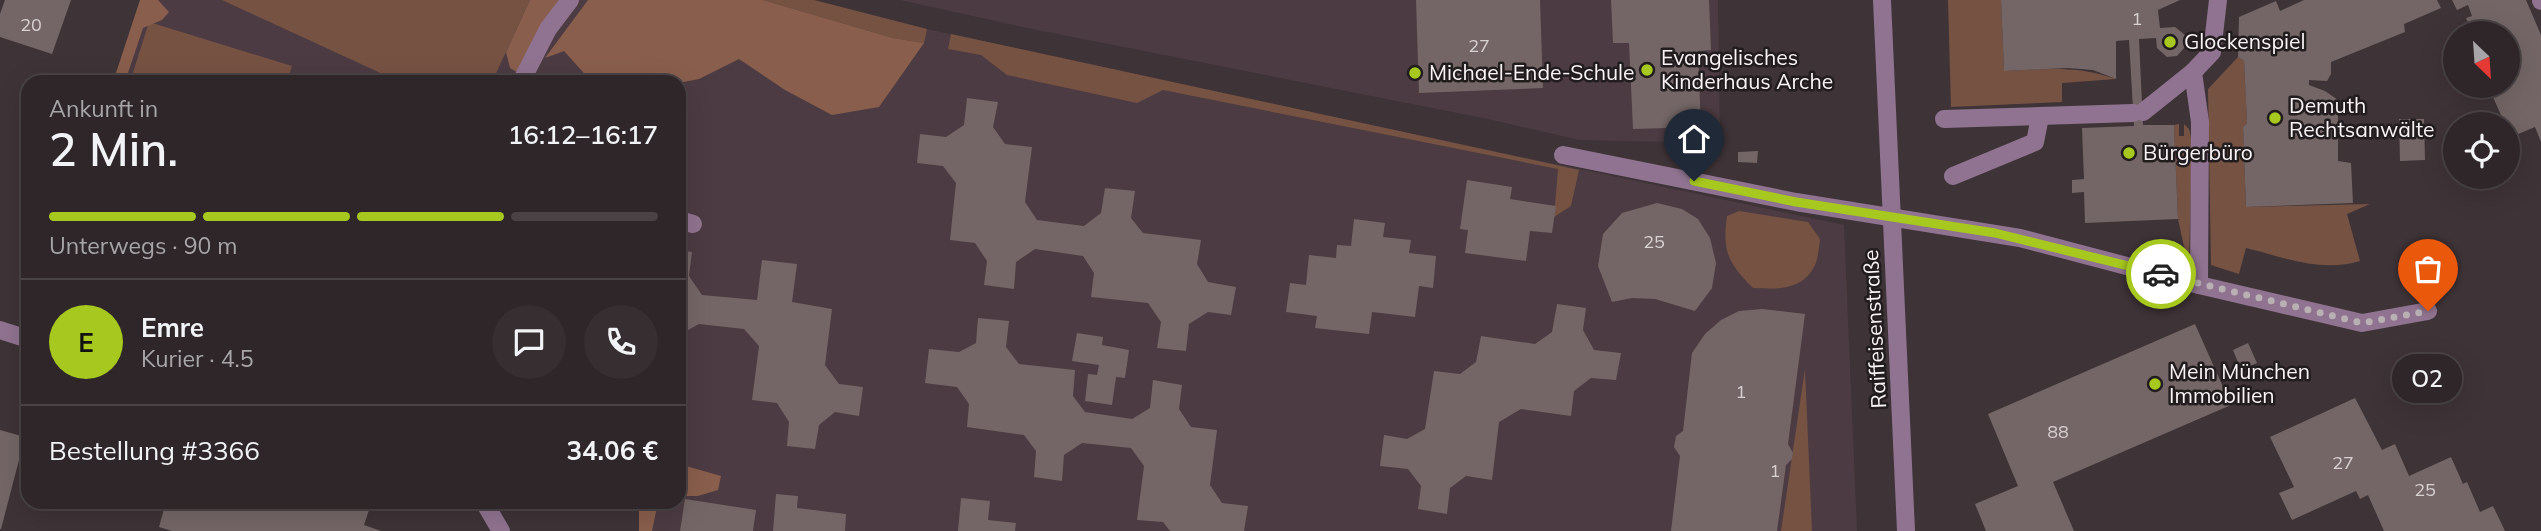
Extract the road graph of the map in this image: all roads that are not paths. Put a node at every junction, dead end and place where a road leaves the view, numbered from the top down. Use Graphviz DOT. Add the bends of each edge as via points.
graph roads {
  1 [pos="570,0"];
  2 [pos="1882,0"];
  3 [pos="2218,0"];
  4 [pos="2193,72"];
  5 [pos="525,75"];
  6 [pos="2040,117"];
  7 [pos="1944,119"];
  8 [pos="1563,155"];
  9 [pos="1953,176"];
  10 [pos="1893,216"];
  11 [pos="2199,285"];
  12 [pos="2428,311"];
  13 [pos="0,330"];
  14 [pos="21,337"];
  15 [pos="488,509"];
  16 [pos="501,531"];
  17 [pos="1906,531"];
  1 -- 5 [label="street" via="548,29"];
  2 -- 10 [label="street, Raiffeisenstraße"];
  3 -- 4 [label="street" via="2212,52"];
  4 -- 6 [label="street" via="2138,113"];
  4 -- 11 [label="street" via="2200,122"];
  6 -- 7 [label="street"];
  6 -- 9 [label="street" via="2035,142"];
  8 -- 10 [label="street" via="1796,202"];
  10 -- 11 [label="street" via="2020,238"];
  10 -- 17 [label="street, Raiffeisenstraße"];
  11 -- 12 [label="street" via="2362,323"];
  13 -- 14 [label="street"];
  15 -- 16 [label="street"];
}
